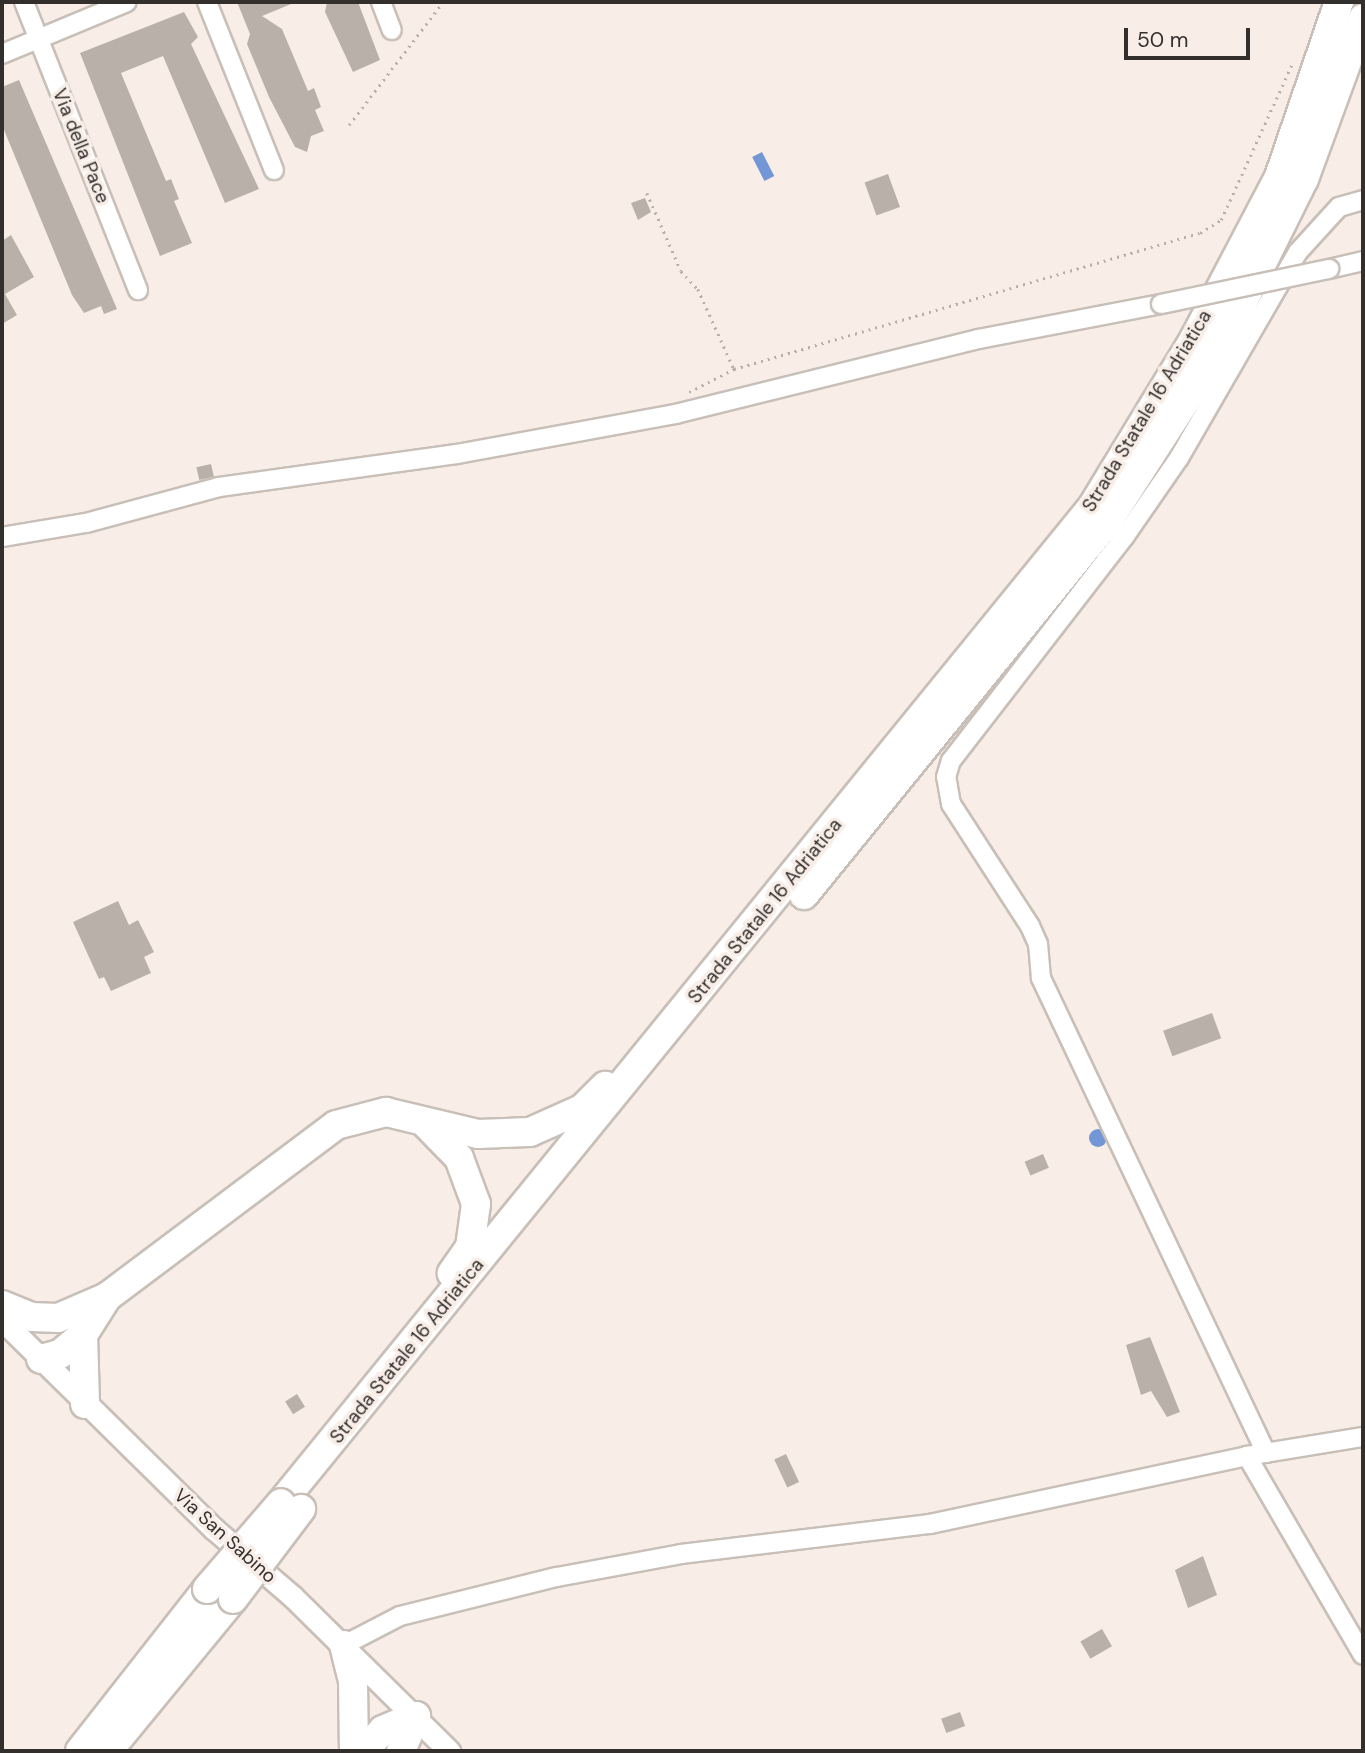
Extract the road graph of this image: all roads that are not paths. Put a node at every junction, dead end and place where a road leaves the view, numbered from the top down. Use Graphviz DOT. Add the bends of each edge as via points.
graph roads {
  1 [pos="24,2"];
  2 [pos="127,2"];
  3 [pos="207,2"];
  4 [pos="381,2"];
  5 [pos="1339,2"];
  6 [pos="1363,18"];
  7 [pos="392,30"];
  8 [pos="39,39"];
  9 [pos="2,54"];
  10 [pos="274,170"];
  11 [pos="1363,200"];
  12 [pos="1363,261"];
  13 [pos="138,290"];
  14 [pos="2,537"];
  15 [pos="803,866"];
  16 [pos="424,1122"];
  17 [pos="107,1297"];
  18 [pos="2,1305"];
  19 [pos="58,1318"];
  20 [pos="2,1320"];
  21 [pos="83,1335"];
  22 [pos="41,1359"];
  23 [pos="85,1404"];
  24 [pos="1363,1437"];
  25 [pos="1266,1453"];
  26 [pos="1247,1456"];
  27 [pos="292,1500"];
  28 [pos="220,1594"];
  29 [pos="344,1646"];
  30 [pos="1363,1655"];
  31 [pos="416,1716"];
  32 [pos="80,1751"];
  33 [pos="108,1751"];
  34 [pos="127,1751"];
  35 [pos="354,1751"];
  36 [pos="364,1751"];
  37 [pos="401,1751"];
  38 [pos="449,1751"];
  1 -- 8 [label="street, Via della Pace"];
  2 -- 8 [label="street"];
  3 -- 10 [label="street"];
  4 -- 7 [label="street"];
  5 -- 15 [label="highway, Strada Statale 16 Adriatica" via="1279,177 1194,339 1092,507 977,644"];
  6 -- 27 [label="highway, Strada Statale 16 Adriatica" via="1304,178 1228,332 1110,518"];
  8 -- 9 [label="street"];
  8 -- 13 [label="street, Via della Pace"];
  11 -- 25 [label="street" via="1339,207 1298,252 1179,458 1125,536 951,761 946,777 951,804 1030,926 1038,944 1041,978"];
  12 -- 14 [label="street, bridge" via="978,339 675,414 457,454 219,487 86,523"];
  15 -- 16 [label="highway" via="753,906 582,1109 530,1132 505,1135"];
  15 -- 27 [label="highway, Strada Statale 16 Adriatica"];
  16 -- 17 [label="highway" via="386,1112 335,1125"];
  16 -- 27 [label="highway" via="459,1157 470,1179 477,1203 470,1247 315,1441"];
  17 -- 19 [label="highway"];
  17 -- 21 [label="highway"];
  18 -- 19 [label="highway" via="31,1317"];
  19 -- 22 [label="highway"];
  20 -- 22 [label="street, Via San Sabino"];
  21 -- 22 [label="highway" via="60,1354"];
  21 -- 23 [label="highway"];
  22 -- 23 [label="street, Via San Sabino"];
  23 -- 29 [label="street, Via San Sabino"];
  24 -- 25 [label="street"];
  25 -- 26 [label="street"];
  26 -- 29 [label="street" via="930,1524 681,1554 557,1577 400,1616"];
  26 -- 30 [label="street"];
  27 -- 28 [label="highway, Strada Statale 16 Adriatica, bridge"];
  28 -- 32 [label="highway, Strada Statale 16 Adriatica"];
  28 -- 33 [label="highway, Strada Statale 16 Adriatica"];
  28 -- 34 [label="highway" via="205,1656"];
  29 -- 31 [label="street, Via San Sabino"];
  29 -- 35 [label="highway" via="353,1682"];
  31 -- 36 [label="highway" via="383,1730"];
  31 -- 37 [label="highway"];
  31 -- 38 [label="street, Via San Sabino"];
}
